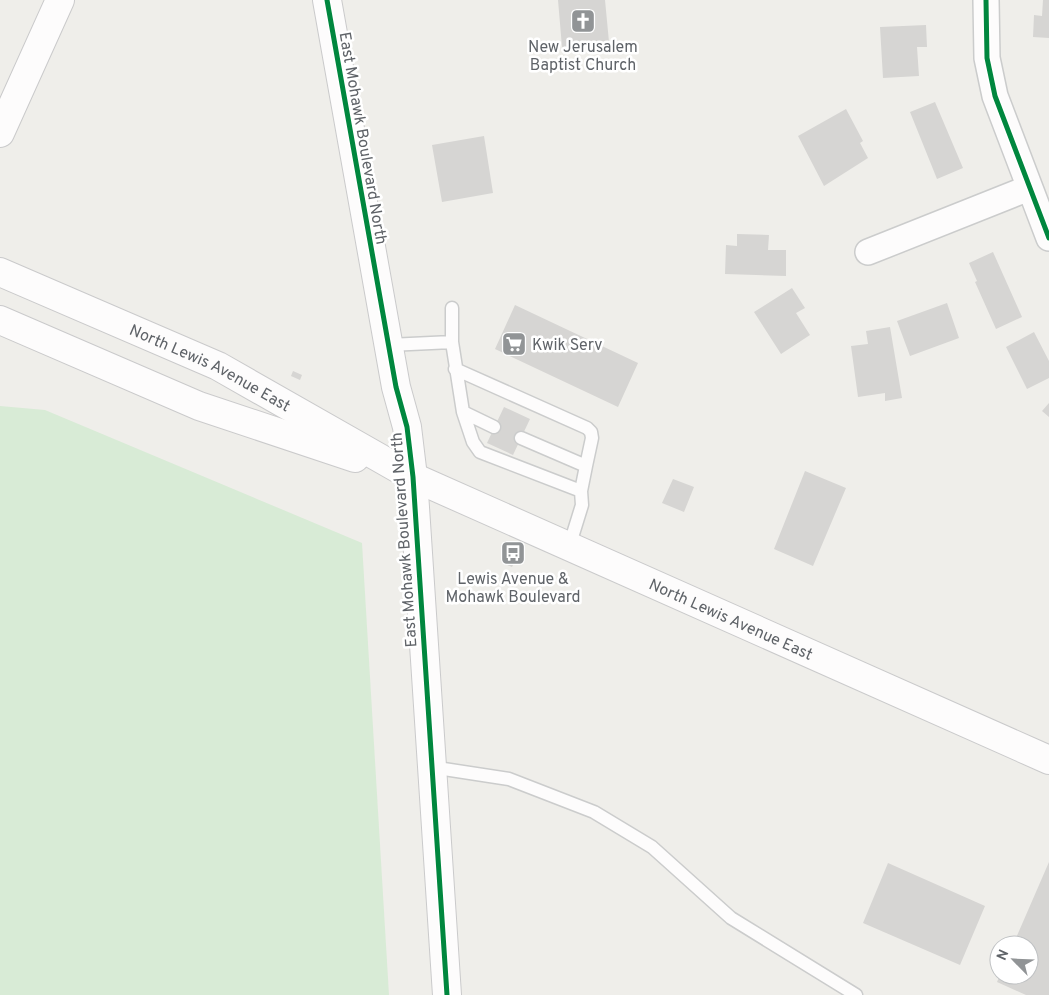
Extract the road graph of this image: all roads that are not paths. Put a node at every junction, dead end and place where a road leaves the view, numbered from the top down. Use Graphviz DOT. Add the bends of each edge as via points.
graph roads {
  1 [pos="60,0"];
  2 [pos="327,0"];
  3 [pos="986,0"];
  4 [pos="0,133"];
  5 [pos="1029,188"];
  6 [pos="1049,238"];
  7 [pos="868,252"];
  8 [pos="0,272"];
  9 [pos="452,308"];
  10 [pos="0,320"];
  11 [pos="452,342"];
  12 [pos="389,345"];
  13 [pos="455,369"];
  14 [pos="462,412"];
  15 [pos="494,427"];
  16 [pos="521,438"];
  17 [pos="586,466"];
  18 [pos="413,477"];
  19 [pos="581,491"];
  20 [pos="569,547"];
  21 [pos="1049,760"];
  22 [pos="431,768"];
  23 [pos="447,995"];
  24 [pos="856,995"];
  1 -- 4 [label="main road"];
  2 -- 12 [label="main road, East Mohawk Boulevard North"];
  3 -- 5 [label="street" via="987,58 996,96"];
  5 -- 6 [label="street"];
  5 -- 7 [label="street"];
  8 -- 18 [label="main road, North Lewis Avenue East" via="218,366"];
  9 -- 11 [label="lane"];
  10 -- 18 [label="main road, North Lewis Avenue East" via="199,406"];
  11 -- 12 [label="lane"];
  11 -- 13 [label="lane"];
  12 -- 18 [label="main road, East Mohawk Boulevard North" via="407,426"];
  13 -- 14 [label="lane"];
  13 -- 17 [label="lane" via="587,428 592,438"];
  14 -- 15 [label="lane"];
  14 -- 19 [label="lane" via="480,452"];
  16 -- 17 [label="lane"];
  17 -- 19 [label="lane"];
  18 -- 20 [label="main road, North Lewis Avenue East"];
  18 -- 22 [label="main road, East Mohawk Boulevard North"];
  19 -- 20 [label="lane" via="582,505"];
  20 -- 21 [label="main road, North Lewis Avenue East"];
  22 -- 23 [label="main road, East Mohawk Boulevard North"];
  22 -- 24 [label="lane" via="509,779 594,812 652,847 730,918"];
}
